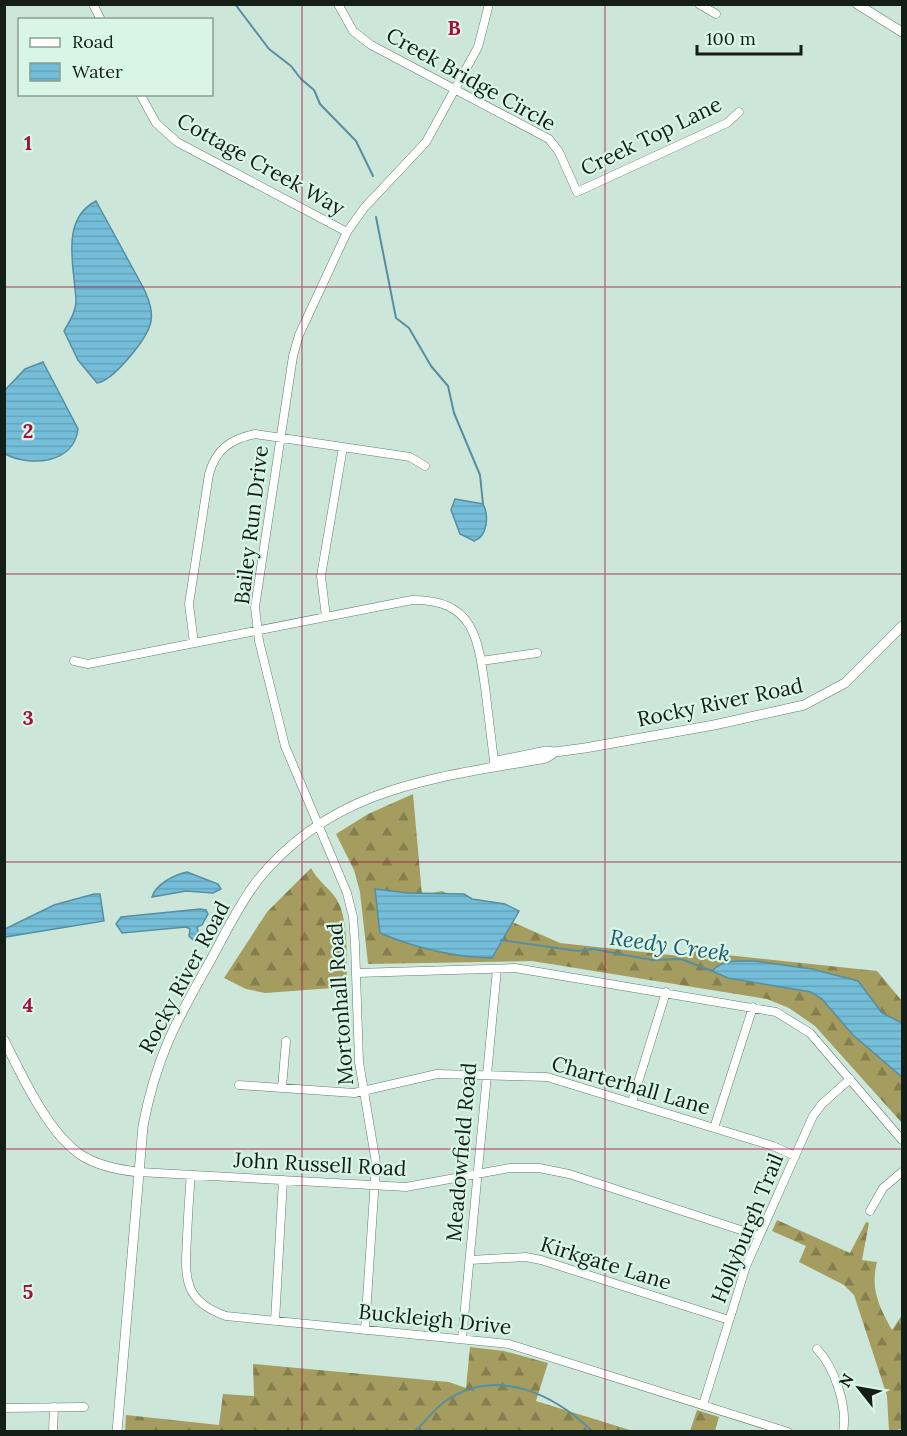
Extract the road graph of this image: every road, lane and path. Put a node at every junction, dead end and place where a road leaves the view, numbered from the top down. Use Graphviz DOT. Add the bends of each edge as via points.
graph roads {
  1 [pos="93,4"];
  2 [pos="338,4"];
  3 [pos="489,4"];
  4 [pos="699,4"];
  5 [pos="857,4"];
  6 [pos="716,14"];
  7 [pos="100,18"];
  8 [pos="903,32"];
  9 [pos="455,89"];
  10 [pos="141,96"];
  11 [pos="739,112"];
  12 [pos="577,192"];
  13 [pos="347,232"];
  14 [pos="280,437"];
  15 [pos="344,447"];
  16 [pos="425,466"];
  17 [pos="326,617"];
  18 [pos="903,626"];
  19 [pos="259,630"];
  20 [pos="194,643"];
  21 [pos="537,653"];
  22 [pos="481,661"];
  23 [pos="74,662"];
  24 [pos="555,752"];
  25 [pos="494,761"];
  26 [pos="458,772"];
  27 [pos="318,826"];
  28 [pos="496,969"];
  29 [pos="357,973"];
  30 [pos="666,992"];
  31 [pos="753,1007"];
  32 [pos="4,1040"];
  33 [pos="286,1041"];
  34 [pos="486,1076"];
  35 [pos="850,1079"];
  36 [pos="239,1085"];
  37 [pos="282,1088"];
  38 [pos="364,1092"];
  39 [pos="632,1102"];
  40 [pos="714,1128"];
  41 [pos="903,1140"];
  42 [pos="795,1156"];
  43 [pos="139,1172"];
  44 [pos="903,1172"];
  45 [pos="191,1175"];
  46 [pos="478,1175"];
  47 [pos="283,1180"];
  48 [pos="375,1185"];
  49 [pos="870,1211"];
  50 [pos="759,1236"];
  51 [pos="470,1260"];
  52 [pos="729,1320"];
  53 [pos="275,1321"];
  54 [pos="365,1330"];
  55 [pos="462,1339"];
  56 [pos="817,1348"];
  57 [pos="703,1405"];
  58 [pos="54,1407"];
  59 [pos="84,1407"];
  60 [pos="4,1408"];
  61 [pos="53,1431"];
  62 [pos="117,1431"];
  63 [pos="788,1431"];
  64 [pos="843,1431"];
  1 -- 7 [label="street"];
  2 -- 9 [label="street, Creek Bridge Circle" via="348,25 364,41"];
  3 -- 9 [label="street, Bailey Run Drive" via="481,40"];
  4 -- 6 [label="street"];
  5 -- 8 [label="street"];
  9 -- 12 [label="street, Creek Bridge Circle" via="549,140 559,152"];
  9 -- 13 [label="street, Bailey Run Drive" via="421,148 364,208"];
  10 -- 13 [label="street, Cottage Creek Way" via="156,123 177,142"];
  11 -- 12 [label="street, Creek Top Lane" via="727,123"];
  13 -- 14 [label="street, Bailey Run Drive" via="299,335"];
  14 -- 15 [label="street"];
  14 -- 19 [label="street, Bailey Run Drive" via="256,593"];
  14 -- 20 [label="street" via="238,437 223,447 213,462 189,604"];
  15 -- 16 [label="street" via="410,457"];
  15 -- 17 [label="street" via="321,576"];
  17 -- 19 [label="street"];
  17 -- 22 [label="street" via="412,600 432,600 461,614 473,629"];
  18 -- 24 [label="street, Rocky River Road" via="846,683 804,705"];
  19 -- 20 [label="street"];
  19 -- 27 [label="street, Bailey Run Drive" via="275,715"];
  20 -- 23 [label="street" via="88,664"];
  21 -- 22 [label="street"];
  22 -- 25 [label="street"];
  24 -- 25 [label="street, Rocky River Road"];
  24 -- 26 [label="street, Rocky River Road" via="546,758"];
  25 -- 26 [label="street, Rocky River Road"];
  26 -- 27 [label="street, Rocky River Road" via="373,795"];
  27 -- 29 [label="street, Mortonhall Road" via="347,893"];
  27 -- 43 [label="street, Rocky River Road" via="276,860 246,897 174,1024 153,1078"];
  28 -- 29 [label="street"];
  28 -- 30 [label="street" via="539,971"];
  28 -- 34 [label="street, Meadowfield Road"];
  29 -- 38 [label="street, Mortonhall Road" via="359,1062"];
  30 -- 31 [label="street"];
  30 -- 39 [label="street"];
  31 -- 35 [label="street" via="776,1012 810,1033"];
  31 -- 40 [label="street"];
  32 -- 43 [label="street, John Russell Road" via="66,1142 82,1156 114,1169"];
  33 -- 37 [label="street"];
  34 -- 38 [label="street, Charterhall Lane" via="437,1074"];
  34 -- 39 [label="street, Charterhall Lane" via="563,1080"];
  34 -- 46 [label="street, Meadowfield Road"];
  35 -- 41 [label="street"];
  35 -- 42 [label="street, Hollyburgh Trail" via="813,1116"];
  36 -- 37 [label="street, Charterhall Lane"];
  37 -- 38 [label="street, Charterhall Lane"];
  38 -- 48 [label="street, Mortonhall Road" via="375,1146"];
  39 -- 40 [label="street, Charterhall Lane"];
  40 -- 42 [label="street, Charterhall Lane"];
  42 -- 50 [label="street, Hollyburgh Trail"];
  43 -- 45 [label="street, John Russell Road"];
  43 -- 62 [label="street, Rocky River Road"];
  44 -- 49 [label="street" via="883,1188"];
  45 -- 47 [label="street, John Russell Road"];
  45 -- 53 [label="street, Buckleigh Drive" via="185,1270 193,1295 206,1307 226,1316"];
  46 -- 48 [label="street, John Russell Road" via="414,1186"];
  46 -- 50 [label="street, John Russell Road" via="510,1168 569,1174"];
  46 -- 51 [label="street, Meadowfield Road"];
  47 -- 48 [label="street, John Russell Road"];
  47 -- 53 [label="street"];
  48 -- 54 [label="street, Mortonhall Road"];
  50 -- 52 [label="street, Hollyburgh Trail"];
  51 -- 52 [label="street, Kirkgate Lane" via="541,1260"];
  51 -- 55 [label="street, Meadowfield Road"];
  52 -- 57 [label="street, Hollyburgh Trail"];
  53 -- 54 [label="street, Buckleigh Drive"];
  54 -- 55 [label="street, Buckleigh Drive"];
  55 -- 57 [label="street, Buckleigh Drive" via="518,1346"];
  56 -- 64 [label="street" via="826,1359 843,1406"];
  57 -- 63 [label="street, Buckleigh Drive"];
  58 -- 59 [label="street"];
  58 -- 60 [label="street"];
  58 -- 61 [label="street"];
}
